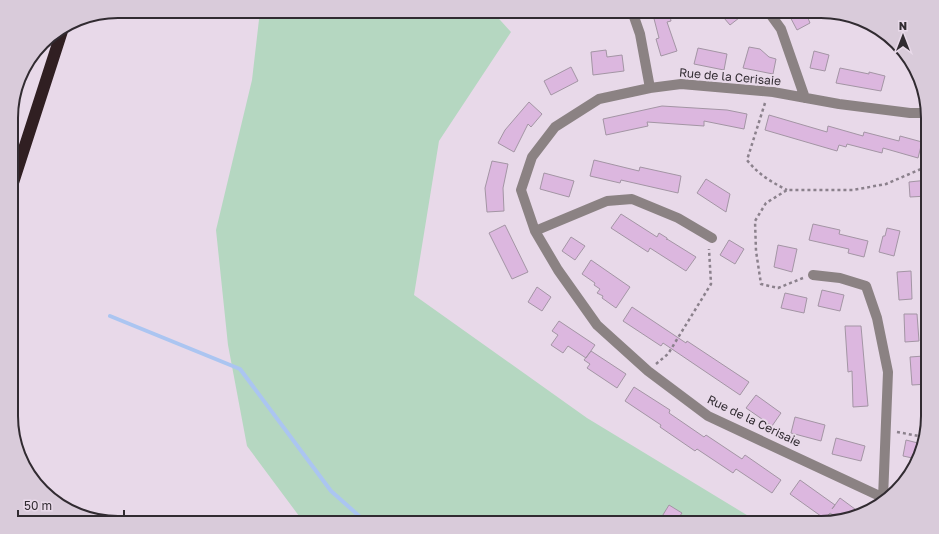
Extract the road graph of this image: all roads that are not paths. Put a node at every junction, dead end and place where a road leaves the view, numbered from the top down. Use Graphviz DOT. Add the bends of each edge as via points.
graph roads {
  1 [pos="634,18"];
  2 [pos="773,18"];
  3 [pos="60,36"];
  4 [pos="650,88"];
  5 [pos="805,98"];
  6 [pos="921,113"];
  7 [pos="18,167"];
  8 [pos="536,231"];
  9 [pos="712,238"];
  10 [pos="813,274"];
  11 [pos="884,493"];
  12 [pos="880,496"];
  1 -- 4 [label="street"];
  2 -- 5 [label="street" via="781,28"];
  3 -- 7 [label="highway"];
  4 -- 5 [label="street, Rue de la Cerisaie" via="681,84 773,92"];
  4 -- 8 [label="street, Rue de la Cerisaie" via="600,99 555,127 532,157 520,190"];
  5 -- 6 [label="street, Rue de la Cerisaie"];
  8 -- 9 [label="street" via="607,201 632,199 678,218"];
  8 -- 12 [label="street, Rue de la Cerisaie" via="558,270 597,325 648,371 708,416"];
  10 -- 11 [label="street" via="840,278 866,286 877,318 888,372"];
}
